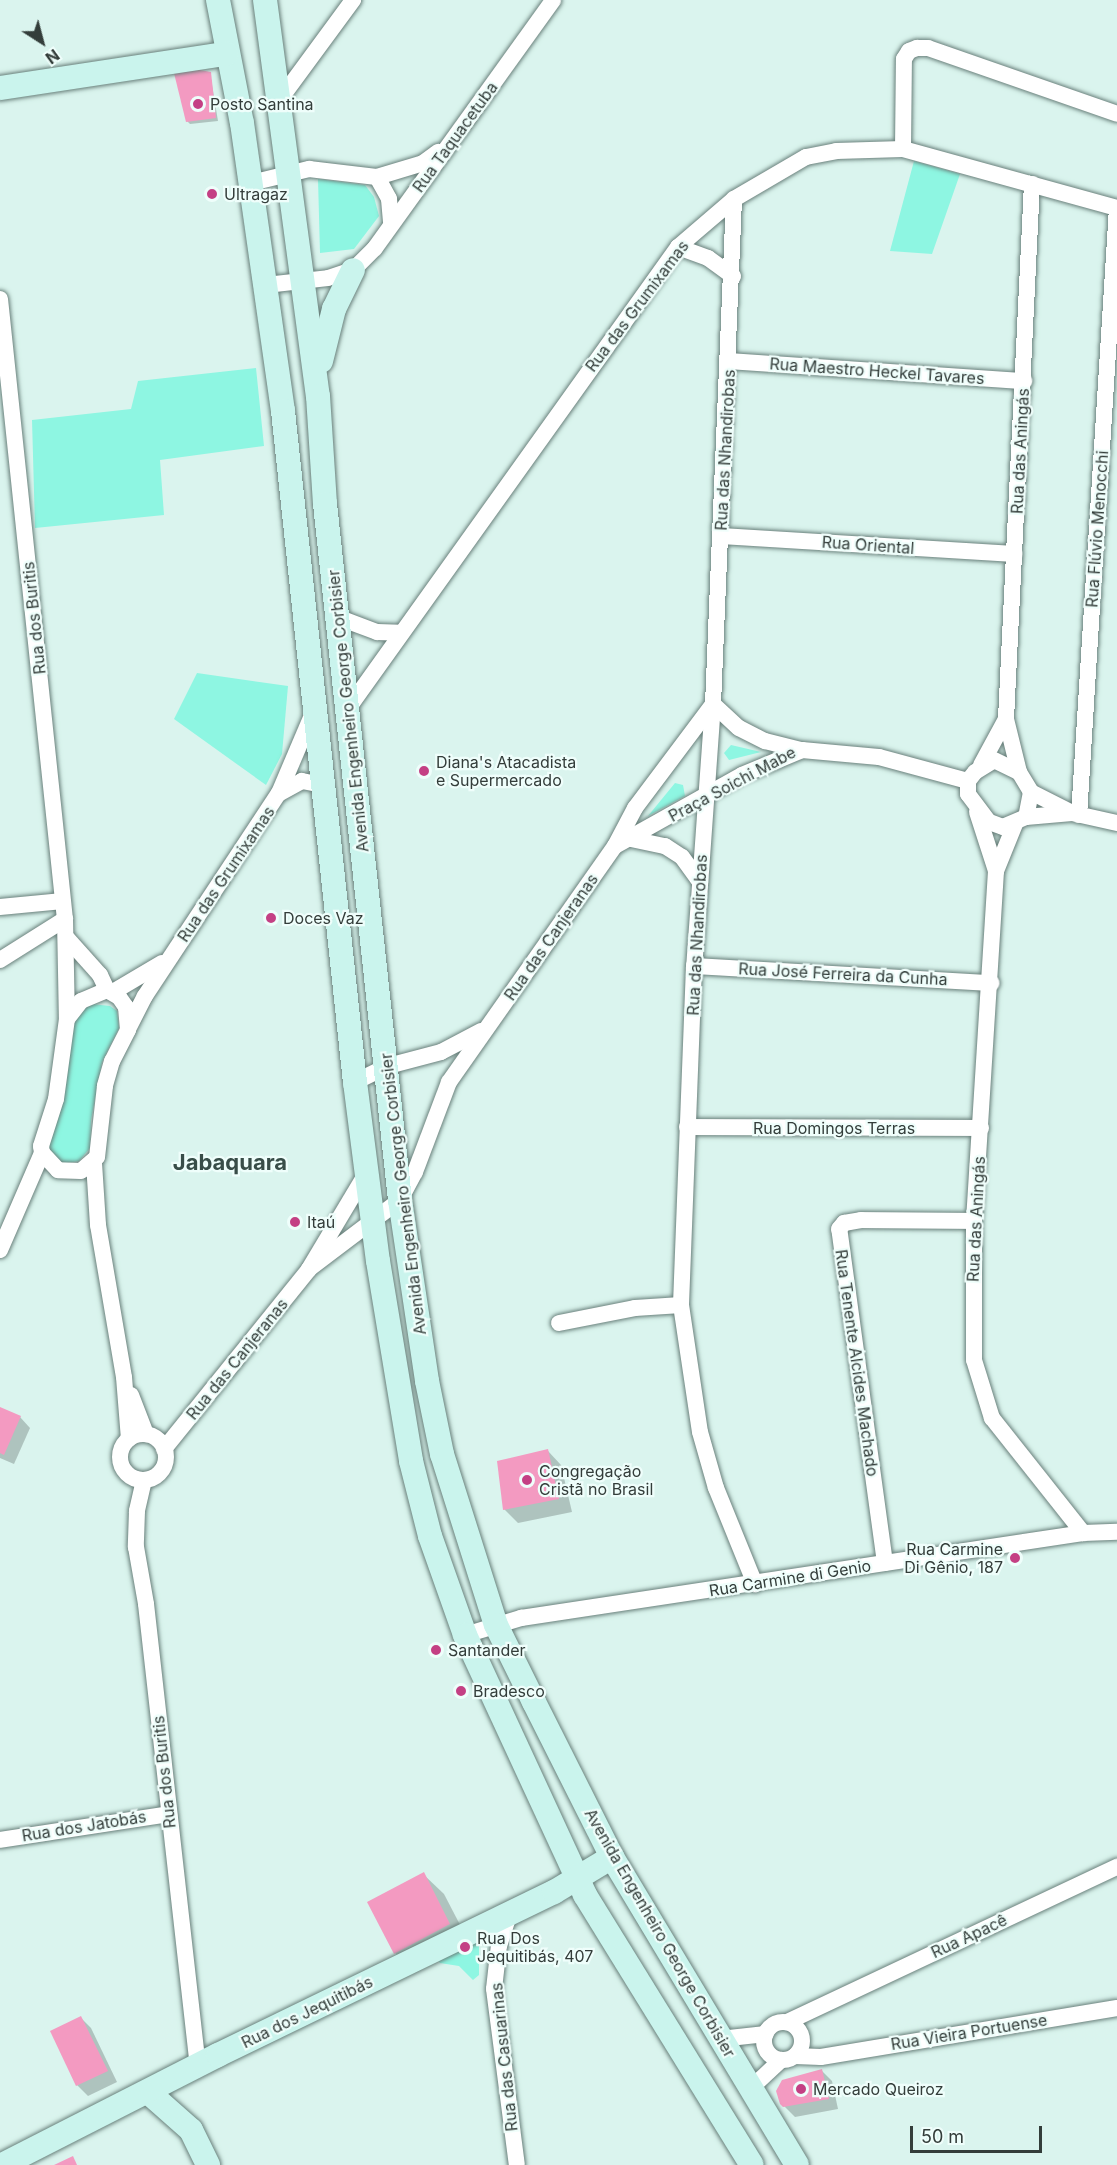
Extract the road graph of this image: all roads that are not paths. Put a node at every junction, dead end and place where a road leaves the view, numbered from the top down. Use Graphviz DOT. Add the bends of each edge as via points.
graph roads {
  1 [pos="218,0"];
  2 [pos="265,0"];
  3 [pos="353,0"];
  4 [pos="554,0"];
  5 [pos="226,54"];
  6 [pos="0,88"];
  7 [pos="281,98"];
  8 [pos="1117,114"];
  9 [pos="451,142"];
  10 [pos="903,149"];
  11 [pos="289,172"];
  12 [pos="376,177"];
  13 [pos="251,183"];
  14 [pos="1032,184"];
  15 [pos="734,199"];
  16 [pos="1117,208"];
  17 [pos="391,224"];
  18 [pos="678,247"];
  19 [pos="353,270"];
  20 [pos="733,276"];
  21 [pos="305,281"];
  22 [pos="266,285"];
  23 [pos="0,299"];
  24 [pos="729,361"];
  25 [pos="4,379"];
  26 [pos="1024,381"];
  27 [pos="318,396"];
  28 [pos="722,536"];
  29 [pos="1014,554"];
  30 [pos="337,617"];
  31 [pos="400,633"];
  32 [pos="713,704"];
  33 [pos="315,708"];
  34 [pos="347,710"];
  35 [pos="1006,719"];
  36 [pos="802,750"];
  37 [pos="981,765"];
  38 [pos="1019,772"];
  39 [pos="968,781"];
  40 [pos="323,785"];
  41 [pos="1030,792"];
  42 [pos="279,793"];
  43 [pos="705,796"];
  44 [pos="976,808"];
  45 [pos="1076,814"];
  46 [pos="1021,820"];
  47 [pos="1117,823"];
  48 [pos="631,839"];
  49 [pos="615,846"];
  50 [pos="996,871"];
  51 [pos="699,880"];
  52 [pos="63,901"];
  53 [pos="0,907"];
  54 [pos="65,919"];
  55 [pos="66,937"];
  56 [pos="172,955"];
  57 [pos="0,960"];
  58 [pos="694,966"];
  59 [pos="992,983"];
  60 [pos="110,991"];
  61 [pos="67,1019"];
  62 [pos="487,1027"];
  63 [pos="128,1030"];
  64 [pos="433,1055"];
  65 [pos="388,1066"];
  66 [pos="355,1082"];
  67 [pos="448,1082"];
  68 [pos="687,1127"];
  69 [pos="981,1128"];
  70 [pos="42,1153"];
  71 [pos="87,1167"];
  72 [pos="367,1172"];
  73 [pos="400,1200"];
  74 [pos="374,1221"];
  75 [pos="974,1221"];
  76 [pos="0,1250"];
  77 [pos="309,1269"];
  78 [pos="681,1305"];
  79 [pos="559,1323"];
  80 [pos="124,1377"];
  81 [pos="146,1434"];
  82 [pos="129,1439"];
  83 [pos="164,1449"];
  84 [pos="144,1480"];
  85 [pos="1116,1527"];
  86 [pos="1083,1533"];
  87 [pos="885,1563"];
  88 [pos="755,1584"];
  89 [pos="496,1625"];
  90 [pos="465,1635"];
  91 [pos="169,1814"];
  92 [pos="0,1840"];
  93 [pos="612,1857"];
  94 [pos="1117,1867"];
  95 [pos="577,1878"];
  96 [pos="509,1915"];
  97 [pos="1117,2008"];
  98 [pos="793,2026"];
  99 [pos="766,2034"];
  100 [pos="720,2039"];
  101 [pos="793,2055"];
  102 [pos="198,2065"];
  103 [pos="750,2089"];
  104 [pos="148,2092"];
  105 [pos="2,2165"];
  106 [pos="208,2165"];
  107 [pos="517,2165"];
  108 [pos="752,2165"];
  109 [pos="797,2165"];
  1 -- 5 [label="main road, Avenida Engenheiro George Corbisier"];
  2 -- 7 [label="main road, Avenida Engenheiro George Corbisier"];
  3 -- 7 [label="street"];
  4 -- 9 [label="street, Rua Taquacetuba"];
  5 -- 6 [label="main road"];
  5 -- 13 [label="main road, Avenida Engenheiro George Corbisier"];
  7 -- 11 [label="main road, Avenida Engenheiro George Corbisier"];
  8 -- 10 [label="street" via="928,48 917,48 904,59"];
  9 -- 12 [label="street" via="423,163"];
  9 -- 17 [label="street, Rua Taquacetuba"];
  10 -- 14 [label="street, Rua das Grumixamas"];
  10 -- 15 [label="street, Rua das Grumixamas" via="836,150 806,157"];
  11 -- 12 [label="street" via="309,169"];
  11 -- 13 [label="street"];
  11 -- 21 [label="main road, Avenida Engenheiro George Corbisier"];
  12 -- 17 [label="street" via="389,199"];
  13 -- 22 [label="main road, Avenida Engenheiro George Corbisier"];
  14 -- 16 [label="street, Rua das Grumixamas"];
  14 -- 26 [label="street, Rua das Aningás"];
  15 -- 18 [label="street, Rua das Grumixamas"];
  15 -- 20 [label="street, Rua das Nhandirobas"];
  16 -- 45 [label="street, Rua Flúvio Menocchi"];
  17 -- 19 [label="street, Rua Taquacetuba"];
  18 -- 20 [label="street" via="708,258"];
  18 -- 31 [label="street, Rua das Grumixamas"];
  19 -- 21 [label="street"];
  19 -- 27 [label="main road" via="323,340"];
  20 -- 24 [label="street, Rua das Nhandirobas"];
  21 -- 22 [label="street"];
  21 -- 27 [label="main road, Avenida Engenheiro George Corbisier"];
  22 -- 33 [label="main road, Avenida Engenheiro George Corbisier"];
  23 -- 25 [label="street, Rua dos Buritis"];
  24 -- 26 [label="street, Rua Maestro Heckel Tavares"];
  24 -- 28 [label="street, Rua das Nhandirobas"];
  25 -- 52 [label="street, Rua dos Buritis"];
  26 -- 29 [label="street, Rua das Aningás"];
  27 -- 30 [label="main road, Avenida Engenheiro George Corbisier"];
  28 -- 29 [label="street, Rua Oriental"];
  28 -- 32 [label="street, Rua das Nhandirobas"];
  29 -- 35 [label="street, Rua das Aningás"];
  30 -- 31 [label="street" via="377,632"];
  30 -- 34 [label="main road, Avenida Engenheiro George Corbisier"];
  31 -- 34 [label="street, Rua das Grumixamas"];
  32 -- 36 [label="street, Praça Soichi Mabe" via="752,736"];
  32 -- 43 [label="street, Rua das Nhandirobas"];
  32 -- 49 [label="street, Praça Soichi Mabe" via="635,808"];
  33 -- 40 [label="main road, Avenida Engenheiro George Corbisier"];
  33 -- 42 [label="street, Rua das Grumixamas"];
  34 -- 65 [label="main road, Avenida Engenheiro George Corbisier"];
  35 -- 37 [label="street, Rua das Aningás"];
  35 -- 38 [label="street, Rua das Aningás"];
  36 -- 39 [label="street" via="879,757"];
  36 -- 43 [label="street, Praça Soichi Mabe" via="764,764"];
  37 -- 38 [label="street" via="994,760"];
  37 -- 39 [label="street"];
  38 -- 41 [label="street"];
  39 -- 44 [label="street" via="968,794"];
  40 -- 42 [label="street, Rua das Grumixamas" via="302,781"];
  40 -- 66 [label="main road, Avenida Engenheiro George Corbisier"];
  41 -- 45 [label="street"];
  41 -- 46 [label="street"];
  42 -- 56 [label="street, Rua das Grumixamas"];
  43 -- 48 [label="street, Praça Soichi Mabe"];
  43 -- 51 [label="street, Rua das Nhandirobas"];
  44 -- 46 [label="street" via="989,822 1003,827"];
  44 -- 50 [label="street, Rua das Aningás"];
  45 -- 46 [label="street"];
  45 -- 47 [label="street"];
  46 -- 50 [label="street, Rua das Aningás"];
  48 -- 49 [label="street, Praça Soichi Mabe"];
  48 -- 51 [label="street" via="665,846 682,857"];
  49 -- 62 [label="street, Rua das Canjeranas"];
  50 -- 59 [label="street, Rua das Aningás"];
  51 -- 58 [label="street, Rua das Nhandirobas"];
  52 -- 53 [label="street"];
  52 -- 54 [label="street, Rua dos Buritis"];
  54 -- 55 [label="street, Rua dos Buritis"];
  54 -- 57 [label="street"];
  55 -- 60 [label="street"];
  55 -- 61 [label="street, Rua dos Buritis"];
  56 -- 60 [label="street, Rua das Grumixamas"];
  56 -- 63 [label="street, Rua das Grumixamas"];
  58 -- 59 [label="street, Rua José Ferreira da Cunha"];
  58 -- 68 [label="street, Rua das Nhandirobas"];
  59 -- 69 [label="street, Rua das Aningás"];
  60 -- 61 [label="street, Rua das Grumixamas" via="81,1001"];
  60 -- 63 [label="street" via="126,1007"];
  61 -- 70 [label="street, Rua dos Buritis" via="61,1070 44,1130"];
  62 -- 64 [label="street, Rua das Canjeranas"];
  62 -- 67 [label="street, Rua das Canjeranas"];
  63 -- 71 [label="street, Rua das Grumixamas" via="112,1060"];
  64 -- 65 [label="street, Rua das Canjeranas"];
  64 -- 67 [label="street"];
  65 -- 66 [label="street, Rua das Canjeranas"];
  65 -- 73 [label="main road, Avenida Engenheiro George Corbisier"];
  66 -- 72 [label="main road, Avenida Engenheiro George Corbisier"];
  67 -- 73 [label="street, Rua das Canjeranas" via="415,1172"];
  68 -- 69 [label="street, Rua Domingos Terras"];
  68 -- 78 [label="street, Rua das Nhandirobas"];
  69 -- 75 [label="street, Rua das Aningás"];
  70 -- 71 [label="street" via="58,1170"];
  70 -- 76 [label="street"];
  71 -- 80 [label="street"];
  72 -- 74 [label="main road, Avenida Engenheiro George Corbisier"];
  72 -- 77 [label="street, Rua das Canjeranas"];
  73 -- 74 [label="street, Rua das Canjeranas"];
  73 -- 89 [label="main road, Avenida Engenheiro George Corbisier" via="442,1454"];
  74 -- 77 [label="street, Rua das Canjeranas"];
  74 -- 90 [label="main road, Avenida Engenheiro George Corbisier" via="411,1461 430,1536"];
  75 -- 86 [label="street, Rua das Aningás" via="971,1301 974,1360 981,1391 992,1418"];
  75 -- 87 [label="street, Rua Tenente Alcides Machado" via="861,1221 844,1223 839,1229"];
  77 -- 83 [label="street, Rua das Canjeranas"];
  78 -- 79 [label="street" via="635,1308"];
  78 -- 88 [label="street, Rua das Nhandirobas" via="700,1432 716,1488"];
  80 -- 81 [label="street"];
  80 -- 82 [label="street"];
  81 -- 82 [label="street"];
  81 -- 83 [label="street"];
  82 -- 84 [label="street" via="120,1450 121,1465 130,1476"];
  83 -- 84 [label="street" via="162,1469"];
  84 -- 91 [label="street, Rua dos Buritis" via="137,1511 136,1547"];
  85 -- 86 [label="street, Rua Carmine di Genio"];
  86 -- 87 [label="street, Rua Carmine di Genio"];
  87 -- 88 [label="street, Rua Carmine di Genio"];
  88 -- 89 [label="street, Rua Carmine di Genio" via="521,1618"];
  89 -- 90 [label="street, Rua Carmine di Genio"];
  89 -- 93 [label="main road, Avenida Engenheiro George Corbisier"];
  90 -- 95 [label="main road, Avenida Engenheiro George Corbisier"];
  91 -- 92 [label="street, Rua dos Jatobás"];
  91 -- 102 [label="street, Rua dos Buritis"];
  93 -- 95 [label="main road, Rua dos Jequitibás"];
  93 -- 100 [label="main road, Avenida Engenheiro George Corbisier"];
  94 -- 98 [label="street, Rua Apacê" via="820,2006"];
  95 -- 96 [label="main road, Rua dos Jequitibás"];
  95 -- 108 [label="main road, Avenida Engenheiro George Corbisier"];
  96 -- 102 [label="main road, Rua dos Jequitibás"];
  96 -- 107 [label="street, Rua das Casuarinas" via="499,1944 494,1989"];
  97 -- 101 [label="street, Rua Vieira Portuense" via="821,2057"];
  98 -- 99 [label="street, Rua Apacê" via="776,2023"];
  98 -- 101 [label="street"];
  99 -- 100 [label="street"];
  99 -- 101 [label="street" via="767,2051"];
  100 -- 103 [label="main road, Avenida Engenheiro George Corbisier"];
  101 -- 103 [label="street"];
  102 -- 104 [label="main road, Rua dos Jequitibás"];
  103 -- 109 [label="main road, Avenida Engenheiro George Corbisier"];
  104 -- 105 [label="main road, Rua dos Jequitibás"];
  104 -- 106 [label="main road" via="191,2130"];
}
